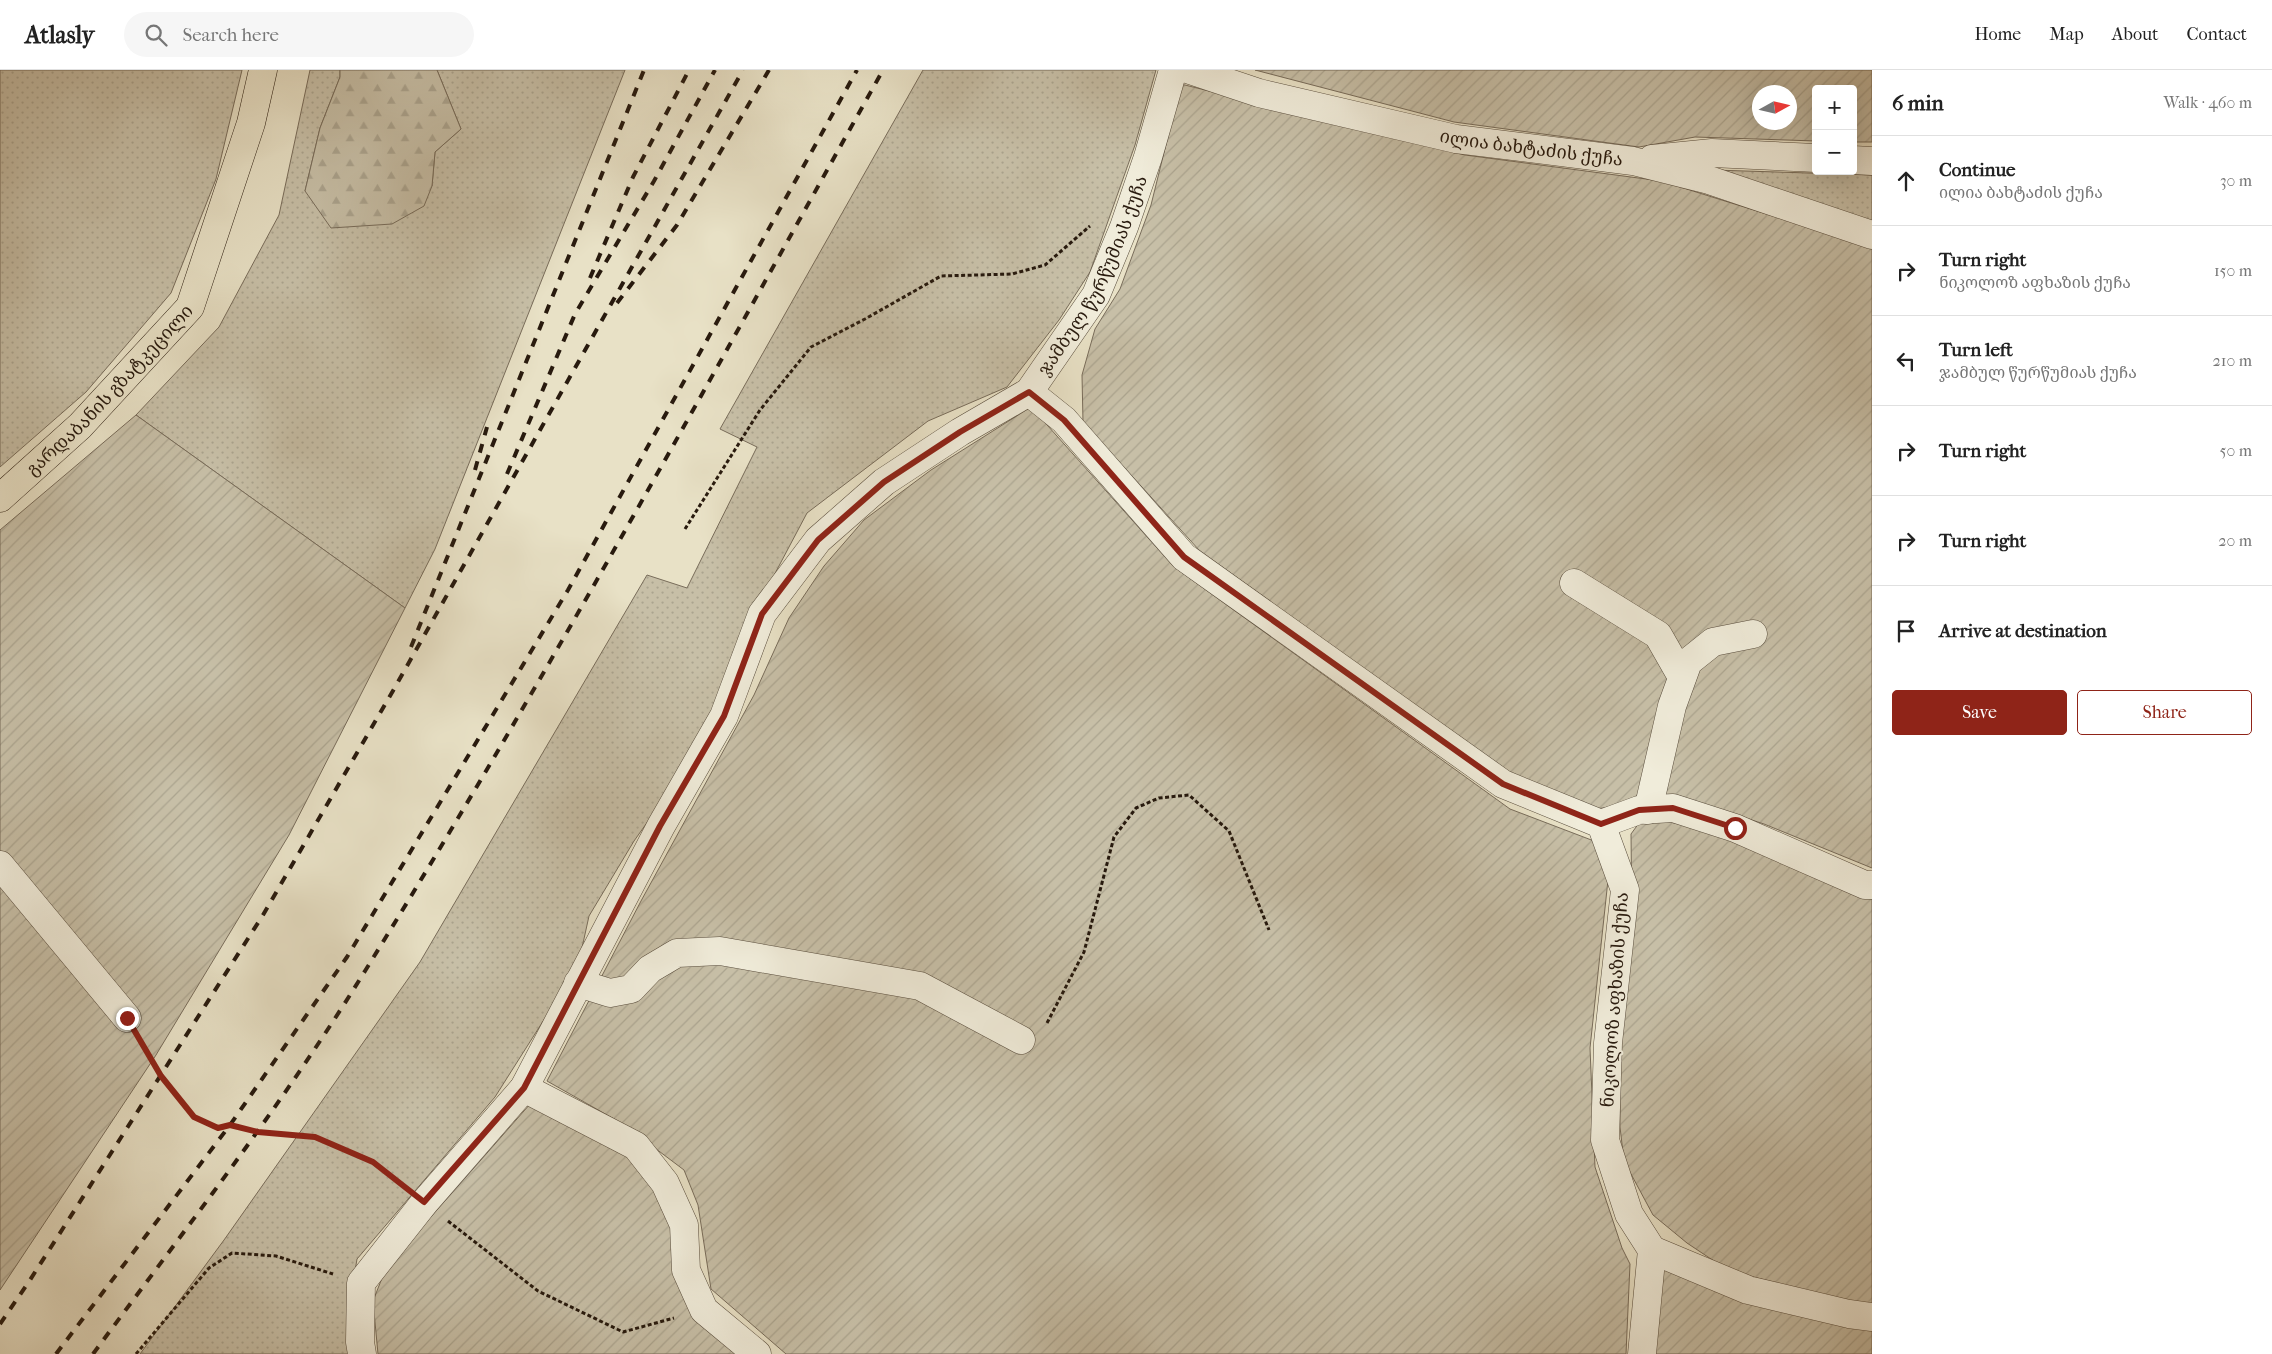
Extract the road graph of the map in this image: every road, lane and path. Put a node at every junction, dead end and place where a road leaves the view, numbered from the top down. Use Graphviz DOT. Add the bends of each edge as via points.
graph roads {
  1 [pos="263,70"];
  2 [pos="1173,70"];
  3 [pos="1190,70"];
  4 [pos="1812,158"];
  5 [pos="1857,160"];
  6 [pos="1633,161"];
  7 [pos="1872,161"];
  8 [pos="1092,224"];
  9 [pos="1872,234"];
  10 [pos="1029,392"];
  11 [pos="0,498"];
  12 [pos="685,529"];
  13 [pos="1574,583"];
  14 [pos="1753,634"];
  15 [pos="1682,677"];
  16 [pos="1648,810"];
  17 [pos="1601,824"];
  18 [pos="0,865"];
  19 [pos="1872,885"];
  20 [pos="1269,930"];
  21 [pos="578,983"];
  22 [pos="127,1018"];
  23 [pos="1021,1040"];
  24 [pos="524,1088"];
  25 [pos="424,1202"];
  26 [pos="1652,1250"];
  27 [pos="360,1283"];
  28 [pos="704,1310"];
  29 [pos="1872,1317"];
  30 [pos="136,1354"];
  31 [pos="362,1354"];
  32 [pos="756,1354"];
  33 [pos="1642,1354"];
  1 -- 11 [label="main road, გარდაბანის გზატკეცილი" via="251,123 190,308 80,426"];
  2 -- 10 [label="street, ჯამბულ წურწუმიას ქუჩა" via="1130,211 1096,295"];
  3 -- 6 [label="street, ილია ბახტაძის ქუჩა" via="1259,93 1456,139"];
  4 -- 6 [label="street" via="1712,153"];
  5 -- 7 [label="street"];
  6 -- 9 [label="street, ილია ბახტაძის ქუჩა" via="1709,180"];
  8 -- 12 [label="path" via="1045,265 1012,274 941,276 866,320 811,347 760,410"];
  10 -- 17 [label="street" via="1064,420 1184,557 1503,784"];
  10 -- 21 [label="street, ჯამბულ წურწუმიას ქუჩა" via="884,482 818,540 762,614 724,716 660,826"];
  13 -- 15 [label="street" via="1658,635"];
  14 -- 15 [label="street" via="1713,642 1688,662"];
  15 -- 16 [label="street" via="1672,706"];
  16 -- 17 [label="street" via="1639,810"];
  16 -- 19 [label="street" via="1673,808 1735,828 1865,885"];
  17 -- 26 [label="street, ნიკოლოზ აფხაზის ქუჩა" via="1625,890 1608,1043 1605,1140 1629,1214"];
  18 -- 22 [label="street"];
  20 -- 23 [label="path" via="1229,831 1189,795 1159,798 1136,808 1114,837 1084,952 1043,1031"];
  21 -- 23 [label="street" via="610,993 631,989 650,969 677,953 720,951 920,986"];
  21 -- 24 [label="street, ჯამბულ წურწუმიას ქუჩა"];
  22 -- 25 [label="path" via="161,1076 194,1117 218,1128 230,1125 258,1132 315,1137 373,1162"];
  24 -- 25 [label="street, ჯამბულ წურწუმიას ქუჩა"];
  24 -- 28 [label="street" via="636,1146 665,1183 684,1225 686,1270"];
  25 -- 27 [label="street, ჯამბულ წურწუმიას ქუჩა"];
  25 -- 28 [label="path" via="538,1291 623,1332"];
  26 -- 29 [label="street" via="1748,1290"];
  26 -- 33 [label="street"];
  27 -- 30 [label="path" via="276,1256 232,1253 209,1268"];
  27 -- 31 [label="street"];
  28 -- 32 [label="street"];
}
